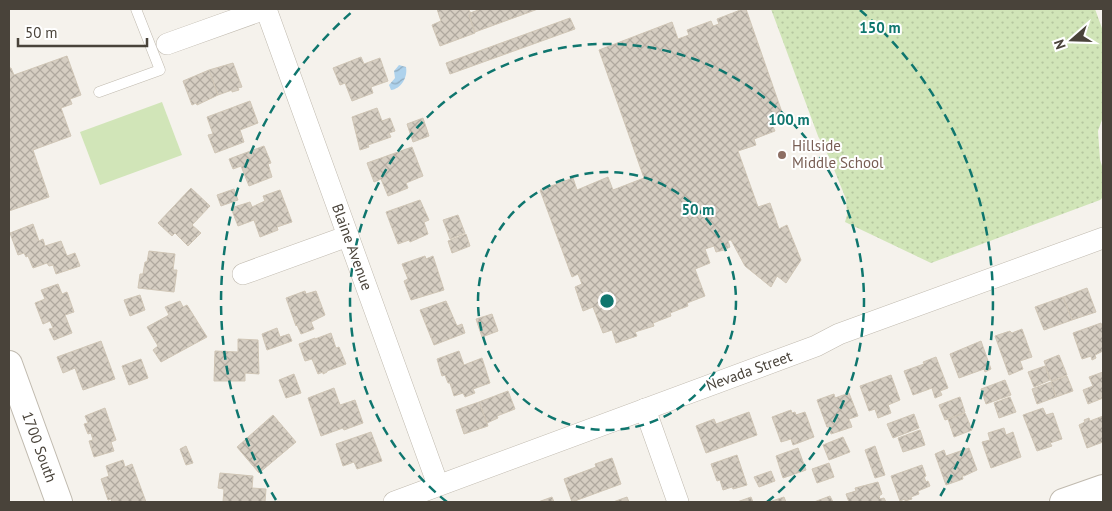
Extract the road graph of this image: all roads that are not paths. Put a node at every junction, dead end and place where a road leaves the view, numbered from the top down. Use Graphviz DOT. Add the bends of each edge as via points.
graph roads {
  1 [pos="136,9"];
  2 [pos="266,9"];
  3 [pos="167,44"];
  4 [pos="99,92"];
  5 [pos="348,236"];
  6 [pos="1103,238"];
  7 [pos="243,274"];
  8 [pos="9,364"];
  9 [pos="645,409"];
  10 [pos="438,485"];
  11 [pos="1103,488"];
  12 [pos="59,502"];
  13 [pos="394,502"];
  14 [pos="678,502"];
  15 [pos="1063,502"];
  1 -- 4 [label="lane" via="160,70"];
  2 -- 3 [label="street"];
  2 -- 5 [label="street, Blaine Avenue"];
  5 -- 7 [label="street"];
  5 -- 10 [label="street, Blaine Avenue"];
  6 -- 9 [label="street, Nevada Street"];
  8 -- 12 [label="street, 1700 South"];
  9 -- 10 [label="street, Nevada Street"];
  9 -- 14 [label="street"];
  10 -- 13 [label="street, Nevada Street"];
  11 -- 15 [label="street"];
}
